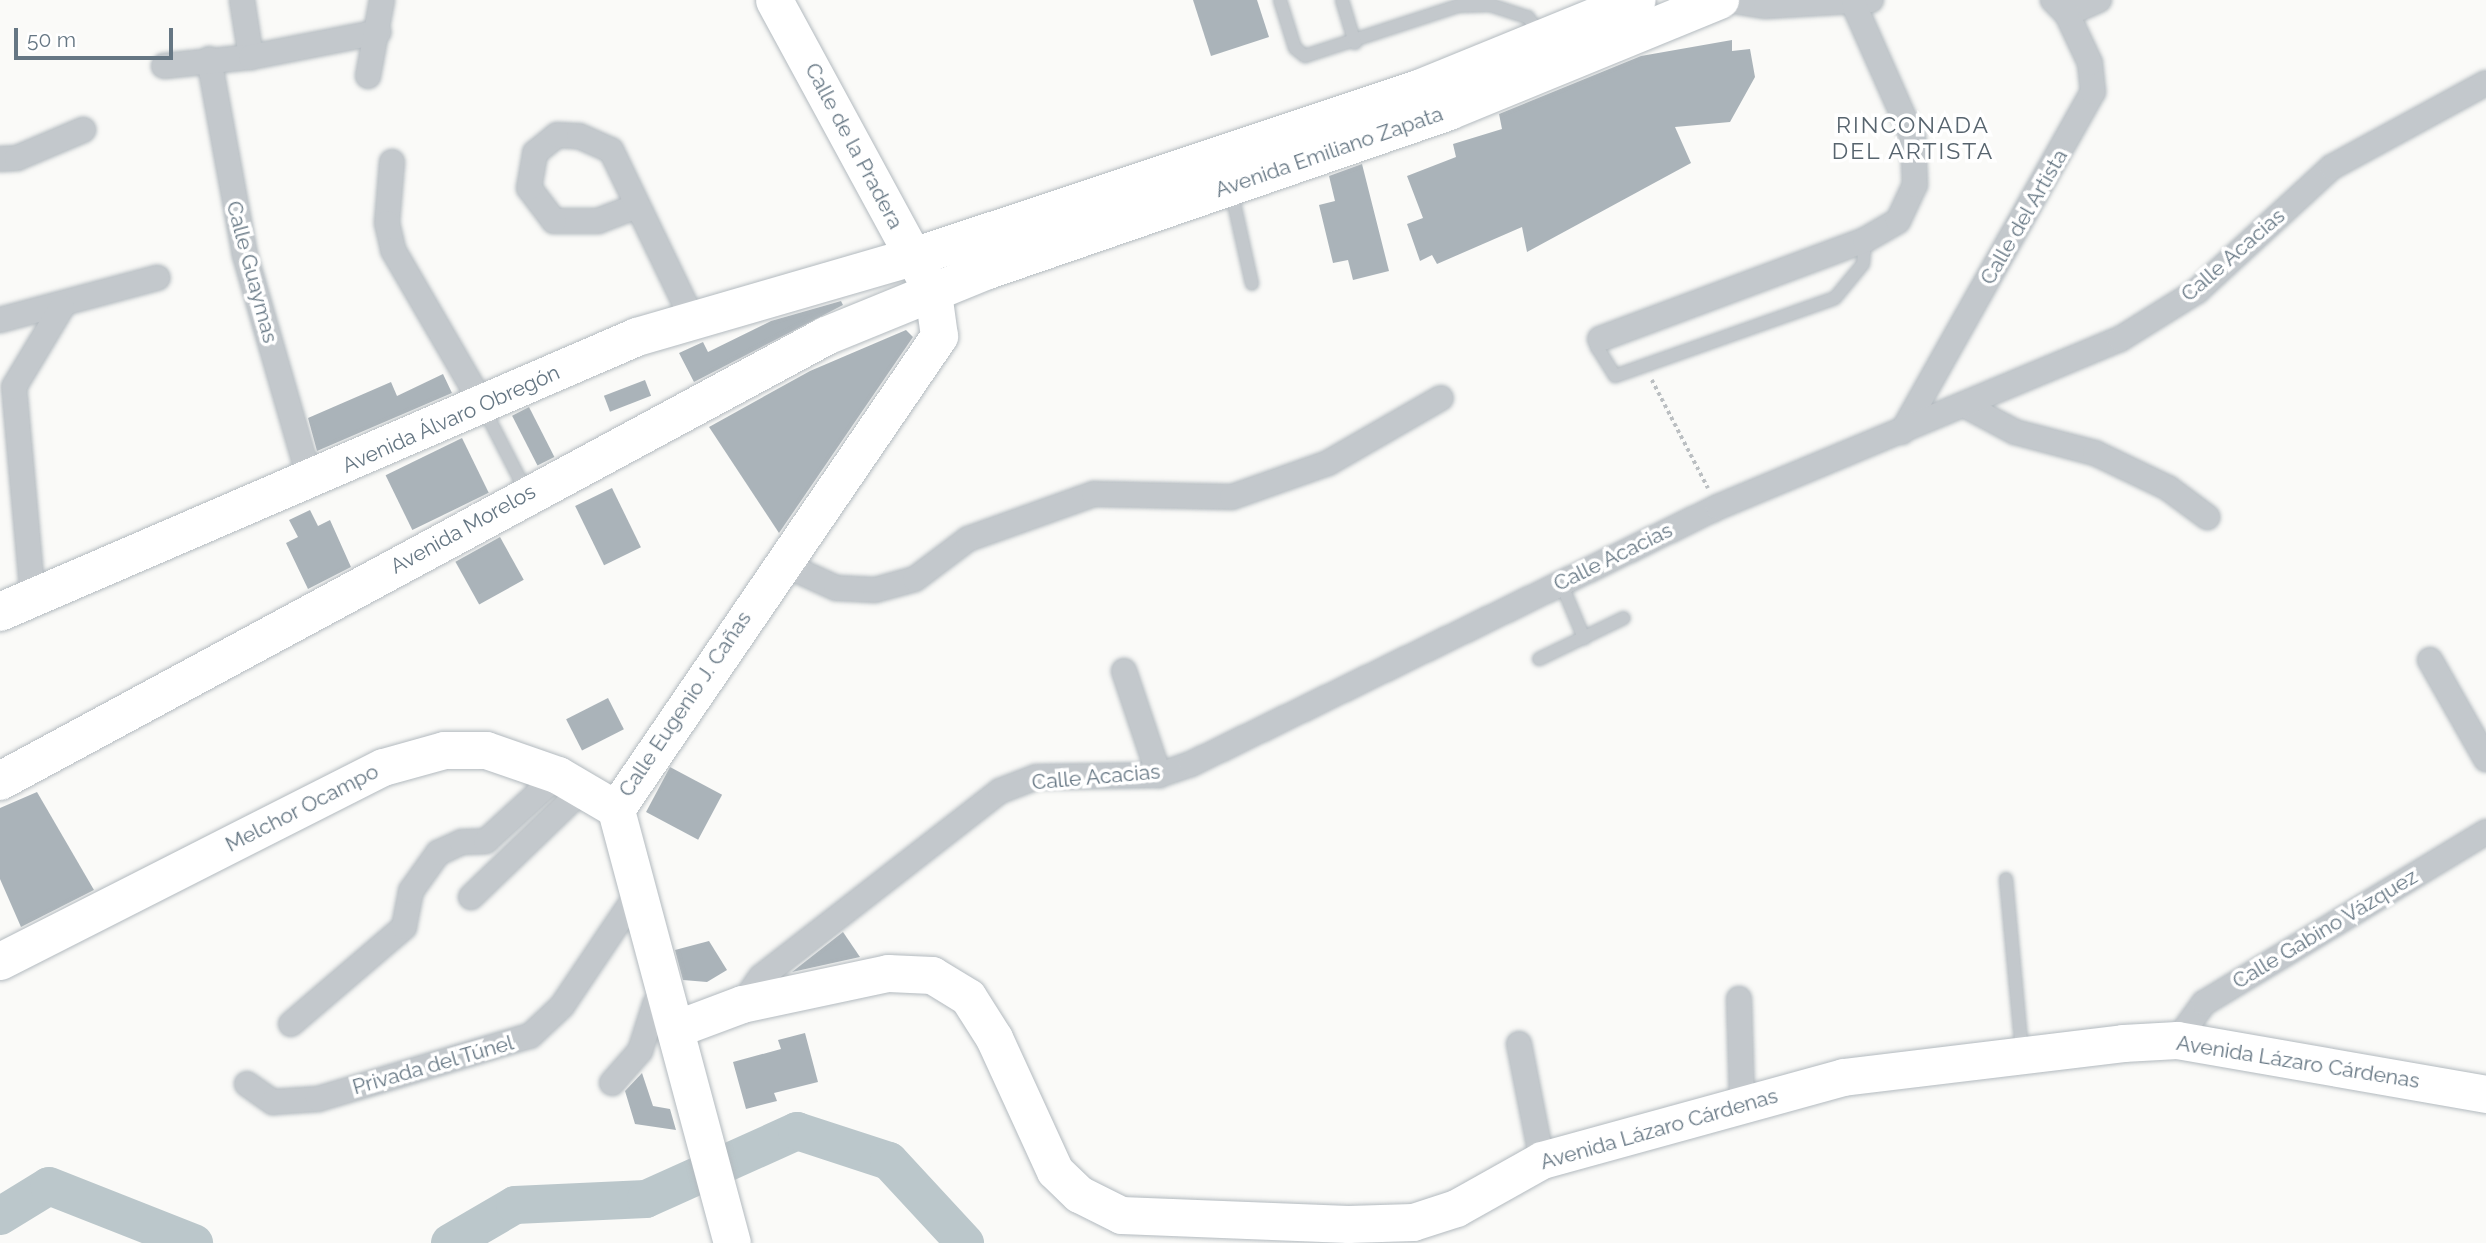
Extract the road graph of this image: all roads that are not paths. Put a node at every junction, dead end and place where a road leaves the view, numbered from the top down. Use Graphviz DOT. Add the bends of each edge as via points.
graph roads {
  1 [pos="242,0"];
  2 [pos="382,0"];
  3 [pos="774,0"];
  4 [pos="1280,0"];
  5 [pos="1342,0"];
  6 [pos="1637,0"];
  7 [pos="1720,0"];
  8 [pos="1727,0"];
  9 [pos="2099,0"];
  10 [pos="1862,2"];
  11 [pos="2060,7"];
  12 [pos="379,32"];
  13 [pos="1355,43"];
  14 [pos="1548,54"];
  15 [pos="251,57"];
  16 [pos="209,58"];
  17 [pos="164,66"];
  18 [pos="368,76"];
  19 [pos="2486,83"];
  20 [pos="83,130"];
  21 [pos="0,159"];
  22 [pos="392,162"];
  23 [pos="1230,187"];
  24 [pos="637,206"];
  25 [pos="1865,240"];
  26 [pos="913,256"];
  27 [pos="157,278"];
  28 [pos="1252,284"];
  29 [pos="933,293"];
  30 [pos="62,307"];
  31 [pos="692,318"];
  32 [pos="0,320"];
  33 [pos="1600,339"];
  34 [pos="1441,398"];
  35 [pos="481,402"];
  36 [pos="1968,407"];
  37 [pos="1902,432"];
  38 [pos="8,451"];
  39 [pos="311,483"];
  40 [pos="528,494"];
  41 [pos="2207,517"];
  42 [pos="779,562"];
  43 [pos="1561,583"];
  44 [pos="17,606"];
  45 [pos="1624,618"];
  46 [pos="1584,638"];
  47 [pos="1539,659"];
  48 [pos="2430,660"];
  49 [pos="1124,671"];
  50 [pos="2486,759"];
  51 [pos="1159,775"];
  52 [pos="0,780"];
  53 [pos="570,783"];
  54 [pos="616,809"];
  55 [pos="2486,832"];
  56 [pos="2006,879"];
  57 [pos="638,893"];
  58 [pos="471,897"];
  59 [pos="0,961"];
  60 [pos="1739,999"];
  61 [pos="742,1004"];
  62 [pos="672,1011"];
  63 [pos="291,1024"];
  64 [pos="2177,1040"];
  65 [pos="1519,1044"];
  66 [pos="2022,1055"];
  67 [pos="612,1083"];
  68 [pos="247,1084"];
  69 [pos="2486,1094"];
  70 [pos="1742,1103"];
  71 [pos="1542,1160"];
  72 [pos="728,1230"];
  1 -- 15 [label="street"];
  2 -- 12 [label="street"];
  3 -- 26 [label="street, Calle de la Pradera"];
  4 -- 13 [label="lane" via="1295,48 1305,56"];
  5 -- 13 [label="lane"];
  6 -- 14 [label="main road, Avenida Emiliano Zapata"];
  7 -- 14 [label="main road, Avenida Emiliano Zapata"];
  8 -- 10 [label="street"];
  9 -- 11 [label="street"];
  10 -- 25 [label="street" via="1913,138 1915,185 1898,221"];
  11 -- 37 [label="street, Calle del Artista" via="2090,63 2094,92"];
  12 -- 15 [label="street"];
  12 -- 18 [label="street"];
  13 -- 14 [label="lane" via="1458,6 1490,5 1528,17"];
  14 -- 23 [label="main road, Avenida Emiliano Zapata"];
  14 -- 26 [label="main road, Avenida Emiliano Zapata" via="1419,89"];
  15 -- 16 [label="street"];
  16 -- 17 [label="street"];
  16 -- 39 [label="street, Calle Guaymas" via="245,255"];
  19 -- 36 [label="street, Calle Acacias" via="2332,167 2175,305 2120,339"];
  20 -- 21 [label="street" via="17,158"];
  22 -- 35 [label="street" via="387,223 393,250"];
  23 -- 28 [label="lane"];
  23 -- 29 [label="main road, Avenida Emiliano Zapata"];
  24 -- 24 [label="street" via="611,150 579,135 558,135 535,153 529,188 554,220 598,221"];
  24 -- 31 [label="street"];
  25 -- 33 [label="street"];
  25 -- 33 [label="lane" via="1863,264 1835,298 1645,367 1609,374 1597,347"];
  26 -- 29 [label="street, Calle de la Pradera"];
  26 -- 31 [label="main road, Avenida Álvaro Obregón"];
  27 -- 30 [label="street"];
  29 -- 40 [label="main road, Avenida Morelos" via="826,336"];
  29 -- 42 [label="street, Calle Eugenio J. Cañas" via="939,336"];
  30 -- 32 [label="street"];
  30 -- 38 [label="street" via="14,387"];
  31 -- 35 [label="main road, Avenida Álvaro Obregón"];
  34 -- 42 [label="street" via="1328,463 1233,497 1094,495 968,539 915,579 875,590 836,588"];
  35 -- 39 [label="main road, Avenida Álvaro Obregón"];
  35 -- 40 [label="lane"];
  36 -- 37 [label="street, Calle Acacias"];
  36 -- 41 [label="street" via="2015,432 2095,453 2168,488"];
  37 -- 43 [label="street, Calle Acacias" via="1718,507"];
  38 -- 44 [label="street"];
  39 -- 44 [label="main road, Avenida Álvaro Obregón"];
  40 -- 52 [label="main road, Avenida Morelos"];
  42 -- 54 [label="street, Calle Eugenio J. Cañas"];
  43 -- 46 [label="lane"];
  43 -- 51 [label="street, Calle Acacias"];
  45 -- 46 [label="lane"];
  46 -- 47 [label="lane"];
  48 -- 50 [label="street"];
  49 -- 51 [label="street"];
  51 -- 61 [label="street, Calle Acacias" via="1036,777 1000,791 761,977"];
  53 -- 54 [label="street, Melchor Ocampo"];
  53 -- 58 [label="street"];
  53 -- 59 [label="street, Melchor Ocampo" via="486,750 444,750 383,767"];
  53 -- 63 [label="street" via="486,841 462,842 438,853 411,891 404,927"];
  54 -- 57 [label="street, Calle Eugenio J. Cañas"];
  55 -- 64 [label="street, Calle Gabino Vázquez" via="2204,1003"];
  56 -- 66 [label="lane"];
  57 -- 62 [label="street, Calle Eugenio J. Cañas"];
  57 -- 68 [label="street, Privada del Túnel" via="562,1006 530,1036 318,1099 273,1102"];
  60 -- 70 [label="street"];
  61 -- 62 [label="street, Avenida Lázaro Cárdenas"];
  61 -- 71 [label="street, Avenida Lázaro Cárdenas" via="888,973 932,975 968,998 994,1038 1055,1171 1079,1194 1121,1214 1413,1222 1456,1208"];
  62 -- 67 [label="street" via="655,1004 639,1051"];
  62 -- 72 [label="street, Calle Eugenio J. Cañas"];
  64 -- 66 [label="street, Avenida Lázaro Cárdenas"];
  64 -- 69 [label="street, Avenida Lázaro Cárdenas"];
  65 -- 71 [label="street"];
  66 -- 70 [label="street, Avenida Lázaro Cárdenas" via="1843,1077"];
  70 -- 71 [label="street, Avenida Lázaro Cárdenas"];
}
